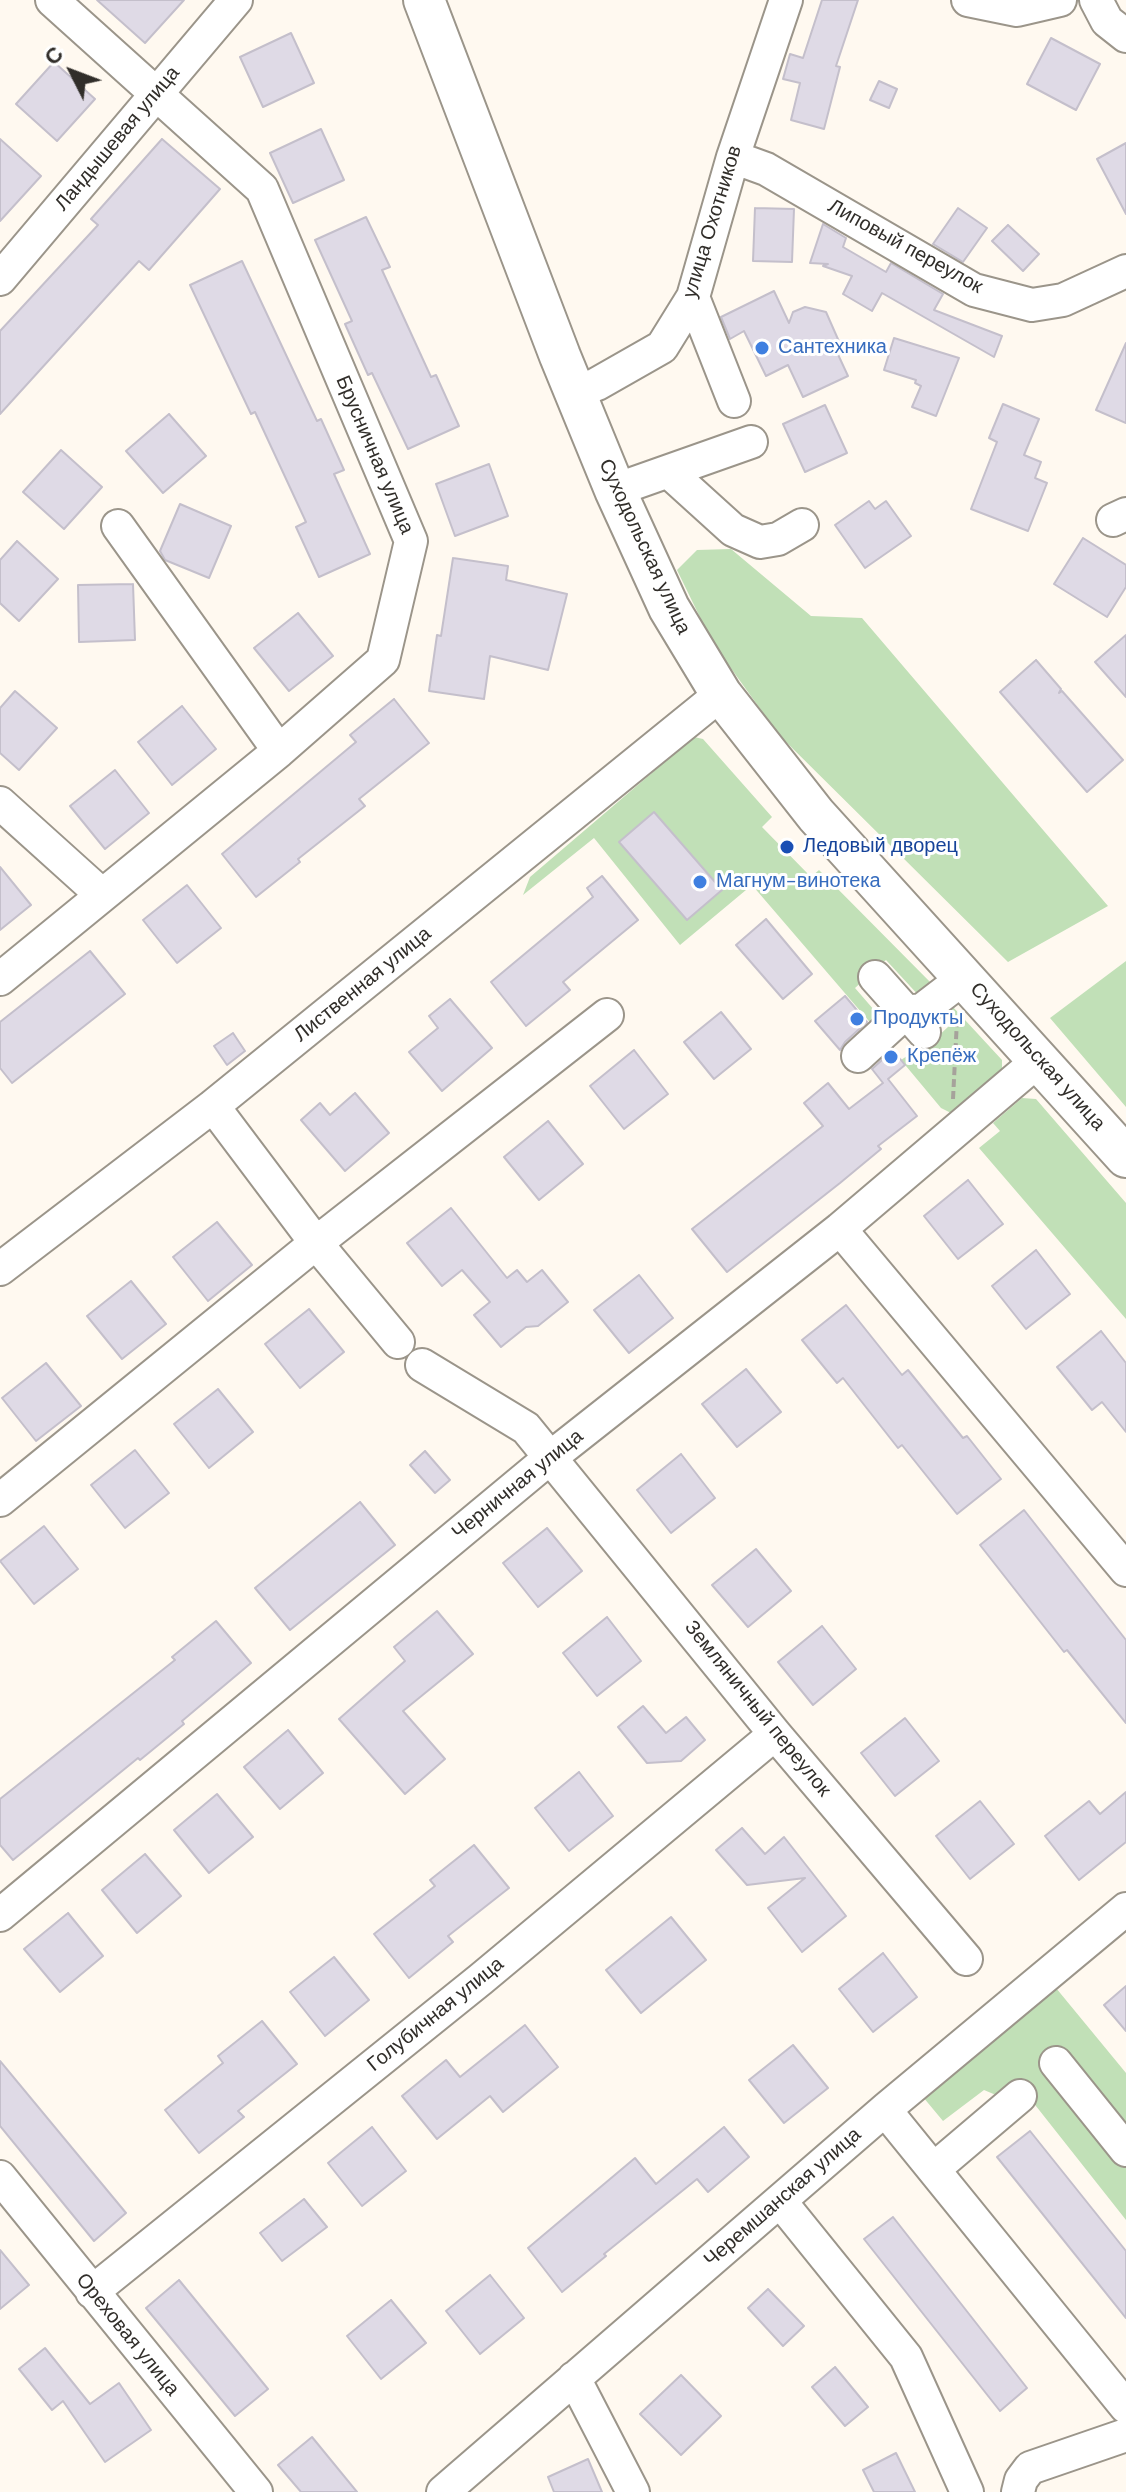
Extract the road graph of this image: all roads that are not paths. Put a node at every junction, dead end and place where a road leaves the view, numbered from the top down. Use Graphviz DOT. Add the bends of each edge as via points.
graph roads {
  1 [pos="52,0"];
  2 [pos="236,0"];
  3 [pos="424,0"];
  4 [pos="786,0"];
  5 [pos="968,0"];
  6 [pos="1060,0"];
  7 [pos="1096,0"];
  8 [pos="1126,36"];
  9 [pos="156,93"];
  10 [pos="733,157"];
  11 [pos="3,270"];
  12 [pos="1126,271"];
  13 [pos="693,297"];
  14 [pos="575,393"];
  15 [pos="734,401"];
  16 [pos="751,442"];
  17 [pos="669,472"];
  18 [pos="615,490"];
  19 [pos="802,525"];
  20 [pos="118,526"];
  21 [pos="721,694"];
  22 [pos="279,751"];
  23 [pos="0,803"];
  24 [pos="101,894"];
  25 [pos="875,977"];
  26 [pos="965,977"];
  27 [pos="0,979"];
  28 [pos="607,1015"];
  29 [pos="915,1022"];
  30 [pos="858,1056"];
  31 [pos="1040,1059"];
  32 [pos="213,1106"];
  33 [pos="1126,1157"];
  34 [pos="840,1229"];
  35 [pos="316,1243"];
  36 [pos="0,1269"];
  37 [pos="398,1342"];
  38 [pos="422,1365"];
  39 [pos="551,1457"];
  40 [pos="0,1500"];
  41 [pos="1126,1570"];
  42 [pos="775,1734"];
  43 [pos="1126,1909"];
  44 [pos="0,1915"];
  45 [pos="966,1959"];
  46 [pos="1056,2063"];
  47 [pos="1020,2096"];
  48 [pos="891,2114"];
  49 [pos="1126,2150"];
  50 [pos="934,2169"];
  51 [pos="0,2177"];
  52 [pos="780,2201"];
  53 [pos="92,2292"];
  54 [pos="574,2378"];
  55 [pos="1126,2407"];
  56 [pos="1126,2435"];
  57 [pos="256,2492"];
  58 [pos="443,2492"];
  59 [pos="633,2492"];
  60 [pos="967,2492"];
  61 [pos="1018,2492"];
  1 -- 9 [label="street, Брусничная улица"];
  2 -- 9 [label="street, Ландышевая улица"];
  3 -- 14 [label="main road, Суходольская улица"];
  4 -- 10 [label="street, улица Охотников"];
  5 -- 6 [label="street" via="1017,10"];
  7 -- 8 [label="street" via="1107,21"];
  9 -- 11 [label="street, Ландышевая улица"];
  9 -- 22 [label="street, Брусничная улица" via="262,189 411,541 383,660"];
  10 -- 12 [label="street, Липовый переулок" via="766,169 974,290 1032,305 1063,300"];
  10 -- 13 [label="street, улица Охотников"];
  13 -- 14 [label="street, улица Охотников" via="662,347"];
  13 -- 15 [label="street"];
  14 -- 18 [label="main road, Суходольская улица"];
  16 -- 17 [label="street"];
  17 -- 18 [label="street"];
  17 -- 19 [label="street" via="733,530 760,542"];
  18 -- 21 [label="main road, Суходольская улица" via="669,608"];
  20 -- 22 [label="street"];
  21 -- 26 [label="main road, Суходольская улица" via="816,815"];
  21 -- 32 [label="street, Лиственная улица"];
  22 -- 24 [label="street, Брусничная улица"];
  23 -- 24 [label="street"];
  24 -- 27 [label="street, Брусничная улица"];
  25 -- 29 [label="street"];
  26 -- 29 [label="street" via="922,1010"];
  26 -- 31 [label="main road, Суходольская улица"];
  28 -- 35 [label="street"];
  29 -- 30 [label="street"];
  31 -- 33 [label="main road, Суходольская улица"];
  31 -- 34 [label="street, Черничная улица"];
  32 -- 35 [label="street"];
  32 -- 36 [label="street, Лиственная улица"];
  34 -- 39 [label="street, Черничная улица"];
  34 -- 41 [label="street"];
  35 -- 37 [label="street"];
  35 -- 40 [label="street"];
  38 -- 39 [label="street, Земляничный переулок" via="526,1428"];
  39 -- 42 [label="street, Земляничный переулок"];
  39 -- 44 [label="street, Черничная улица"];
  42 -- 45 [label="street, Земляничный переулок"];
  42 -- 53 [label="street, Голубичная улица"];
  43 -- 48 [label="street, Черемшанская улица"];
  46 -- 49 [label="street"];
  47 -- 50 [label="street"];
  48 -- 50 [label="street"];
  48 -- 52 [label="street, Черемшанская улица"];
  50 -- 55 [label="street"];
  51 -- 53 [label="street, Ореховая улица"];
  52 -- 54 [label="street, Черемшанская улица"];
  52 -- 60 [label="street" via="906,2357"];
  53 -- 57 [label="street, Ореховая улица"];
  54 -- 58 [label="street, Черемшанская улица"];
  54 -- 59 [label="street"];
  56 -- 61 [label="street" via="1030,2468"];
}
